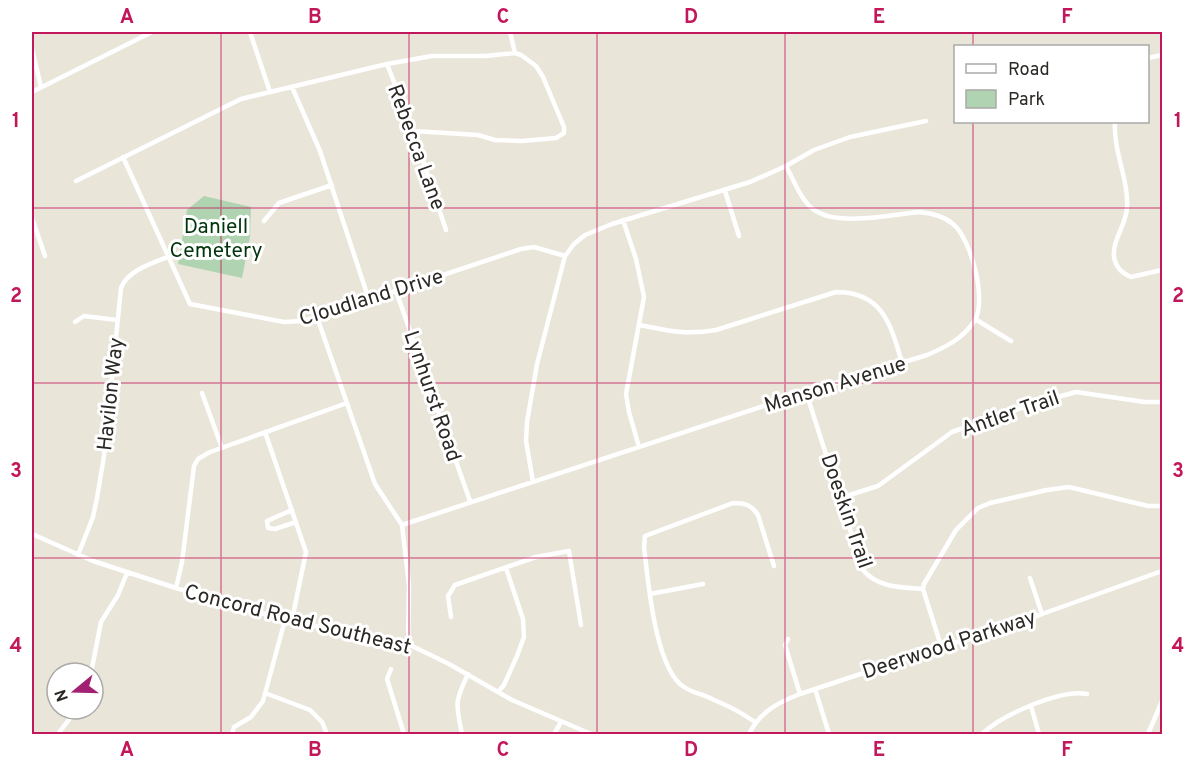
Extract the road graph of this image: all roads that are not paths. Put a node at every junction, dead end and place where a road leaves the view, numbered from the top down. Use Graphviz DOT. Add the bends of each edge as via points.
graph roads {
  1 [pos="152,32"];
  2 [pos="250,32"];
  3 [pos="510,32"];
  4 [pos="32,50"];
  5 [pos="515,53"];
  6 [pos="387,64"];
  7 [pos="41,87"];
  8 [pos="292,87"];
  9 [pos="32,92"];
  10 [pos="270,92"];
  11 [pos="926,121"];
  12 [pos="1115,123"];
  13 [pos="413,131"];
  14 [pos="123,157"];
  15 [pos="786,166"];
  16 [pos="76,181"];
  17 [pos="332,185"];
  18 [pos="725,191"];
  19 [pos="32,218"];
  20 [pos="623,220"];
  21 [pos="264,221"];
  22 [pos="446,230"];
  23 [pos="739,236"];
  24 [pos="45,256"];
  25 [pos="565,256"];
  26 [pos="168,257"];
  27 [pos="1162,270"];
  28 [pos="396,291"];
  29 [pos="369,300"];
  30 [pos="317,317"];
  31 [pos="117,320"];
  32 [pos="975,320"];
  33 [pos="75,322"];
  34 [pos="640,325"];
  35 [pos="1011,341"];
  36 [pos="902,363"];
  37 [pos="806,392"];
  38 [pos="202,393"];
  39 [pos="1162,402"];
  40 [pos="347,403"];
  41 [pos="265,432"];
  42 [pos="639,447"];
  43 [pos="222,448"];
  44 [pos="533,482"];
  45 [pos="840,498"];
  46 [pos="470,501"];
  47 [pos="1162,506"];
  48 [pos="292,510"];
  49 [pos="296,522"];
  50 [pos="402,525"];
  51 [pos="32,534"];
  52 [pos="78,555"];
  53 [pos="774,566"];
  54 [pos="506,568"];
  55 [pos="1162,571"];
  56 [pos="127,573"];
  57 [pos="1030,578"];
  58 [pos="703,584"];
  59 [pos="176,588"];
  60 [pos="923,589"];
  61 [pos="650,594"];
  62 [pos="1042,614"];
  63 [pos="451,617"];
  64 [pos="285,620"];
  65 [pos="581,625"];
  66 [pos="788,639"];
  67 [pos="408,644"];
  68 [pos="941,646"];
  69 [pos="93,661"];
  70 [pos="391,669"];
  71 [pos="468,674"];
  72 [pos="815,689"];
  73 [pos="498,692"];
  74 [pos="265,693"];
  75 [pos="800,694"];
  76 [pos="1087,694"];
  77 [pos="1162,701"];
  78 [pos="1031,706"];
  79 [pos="68,721"];
  80 [pos="561,722"];
  81 [pos="755,722"];
  82 [pos="58,735"];
  83 [pos="232,735"];
  84 [pos="327,735"];
  85 [pos="404,735"];
  86 [pos="462,735"];
  87 [pos="554,735"];
  88 [pos="591,735"];
  89 [pos="749,735"];
  90 [pos="829,735"];
  91 [pos="982,735"];
  92 [pos="1039,735"];
  93 [pos="1148,735"];
  1 -- 7 [label="street"];
  2 -- 10 [label="street"];
  3 -- 5 [label="street"];
  4 -- 7 [label="street"];
  5 -- 6 [label="street" via="432,56"];
  5 -- 13 [label="street" via="528,59 543,77 564,133 556,138 521,141"];
  6 -- 8 [label="street"];
  6 -- 13 [label="street, Rebecca Lane"];
  7 -- 9 [label="street"];
  8 -- 10 [label="street"];
  8 -- 17 [label="street"];
  10 -- 14 [label="street" via="242,99"];
  11 -- 15 [label="street" via="850,137 814,150"];
  12 -- 27 [label="street" via="1127,196 1114,251 1116,262 1131,277"];
  13 -- 22 [label="street, Rebecca Lane"];
  14 -- 16 [label="street"];
  14 -- 26 [label="street, Cloudland Drive"];
  15 -- 18 [label="street"];
  15 -- 32 [label="street" via="806,201 814,210 832,218 930,213 953,223 962,233 976,275 979,300"];
  17 -- 21 [label="street" via="279,203"];
  17 -- 29 [label="street"];
  18 -- 20 [label="street"];
  18 -- 23 [label="street"];
  19 -- 24 [label="street"];
  20 -- 25 [label="street" via="591,231"];
  20 -- 34 [label="street" via="643,287"];
  25 -- 28 [label="street, Cloudland Drive" via="534,247 521,249"];
  25 -- 44 [label="street" via="537,364 527,422"];
  26 -- 30 [label="street, Cloudland Drive" via="190,304 284,322"];
  26 -- 31 [label="street, Havilon Way" via="123,281"];
  28 -- 29 [label="street, Cloudland Drive"];
  28 -- 46 [label="street, Lynhurst Road"];
  29 -- 30 [label="street, Cloudland Drive"];
  30 -- 40 [label="street"];
  31 -- 33 [label="street" via="84,316"];
  31 -- 52 [label="street, Havilon Way" via="104,456 93,517"];
  32 -- 35 [label="street"];
  32 -- 36 [label="street, Manson Avenue" via="945,347"];
  34 -- 36 [label="street" via="700,333 836,292 850,292 865,297 886,316"];
  34 -- 42 [label="street" via="626,394"];
  36 -- 37 [label="street, Manson Avenue"];
  37 -- 42 [label="street, Manson Avenue"];
  37 -- 45 [label="street, Doeskin Trail"];
  38 -- 43 [label="street"];
  39 -- 45 [label="street, Antler Trail" via="1076,392 1036,403 952,432 878,486"];
  40 -- 41 [label="street"];
  40 -- 50 [label="street" via="375,484"];
  41 -- 43 [label="street"];
  41 -- 48 [label="street"];
  42 -- 44 [label="street, Manson Avenue"];
  43 -- 59 [label="street" via="203,456 194,466"];
  44 -- 46 [label="street, Manson Avenue"];
  45 -- 60 [label="street, Doeskin Trail" via="867,575 882,584"];
  46 -- 50 [label="street, Manson Avenue"];
  47 -- 60 [label="street" via="1069,487 990,503 978,508 956,530 929,572"];
  48 -- 49 [label="street"];
  48 -- 49 [label="street" via="267,521 268,528"];
  49 -- 64 [label="street" via="306,552 293,615"];
  50 -- 67 [label="street" via="409,585"];
  51 -- 52 [label="street, Concord Road Southeast"];
  52 -- 56 [label="street, Concord Road Southeast"];
  53 -- 61 [label="street" via="754,507 733,503 645,536"];
  54 -- 63 [label="street" via="456,585 448,596"];
  54 -- 65 [label="street" via="569,551"];
  54 -- 73 [label="street" via="523,619 524,637"];
  55 -- 62 [label="street, Deerwood Parkway"];
  56 -- 59 [label="street, Concord Road Southeast"];
  56 -- 69 [label="street" via="101,622"];
  57 -- 62 [label="street"];
  58 -- 61 [label="street"];
  59 -- 64 [label="street, Concord Road Southeast"];
  60 -- 68 [label="street"];
  61 -- 81 [label="street" via="662,649 674,678 684,687"];
  62 -- 68 [label="street, Deerwood Parkway"];
  64 -- 67 [label="street, Concord Road Southeast"];
  64 -- 74 [label="street"];
  66 -- 75 [label="street" via="785,645"];
  67 -- 71 [label="street, Concord Road Southeast"];
  68 -- 72 [label="street, Deerwood Parkway"];
  70 -- 85 [label="street" via="387,679"];
  71 -- 73 [label="street, Concord Road Southeast"];
  71 -- 86 [label="street" via="457,698"];
  72 -- 75 [label="street, Deerwood Parkway"];
  72 -- 90 [label="street"];
  73 -- 80 [label="street, Concord Road Southeast"];
  74 -- 83 [label="street" via="257,710 234,727"];
  74 -- 84 [label="street" via="310,710 322,722"];
  75 -- 81 [label="street, Deerwood Parkway" via="768,708"];
  76 -- 78 [label="street" via="1076,692"];
  77 -- 93 [label="street"];
  78 -- 91 [label="street" via="1005,717"];
  78 -- 92 [label="street"];
  79 -- 82 [label="street"];
  80 -- 87 [label="street"];
  80 -- 88 [label="street, Concord Road Southeast"];
  81 -- 89 [label="street, Deerwood Parkway"];
}
